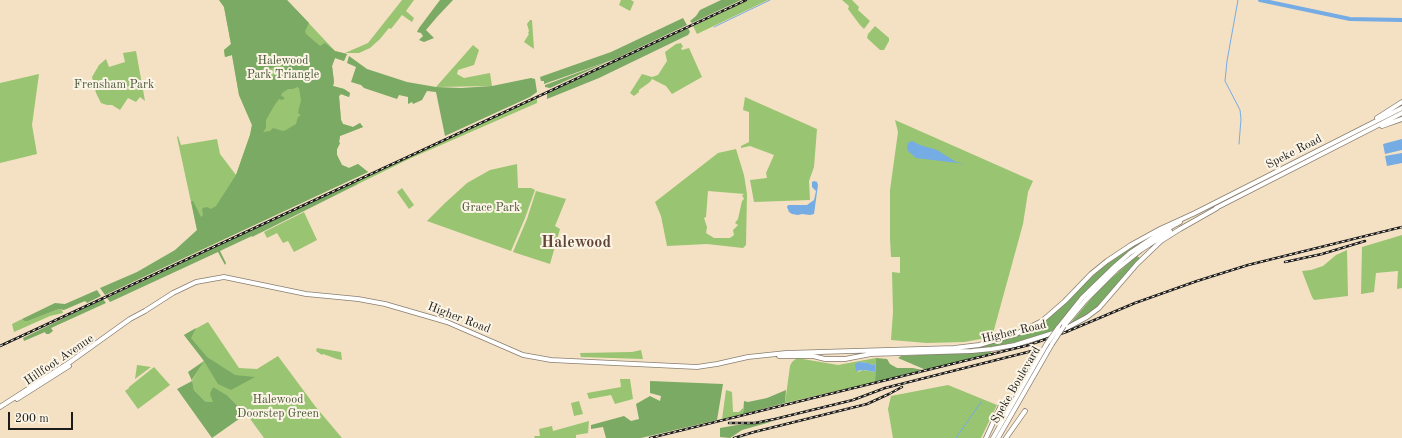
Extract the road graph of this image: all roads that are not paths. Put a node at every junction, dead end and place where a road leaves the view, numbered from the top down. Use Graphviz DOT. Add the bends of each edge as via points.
graph roads {
  1 [pos="1402,101"];
  2 [pos="1402,108"];
  3 [pos="1402,113"];
  4 [pos="1402,119"];
  5 [pos="1352,139"];
  6 [pos="1335,142"];
  7 [pos="1269,179"];
  8 [pos="1217,208"];
  9 [pos="1195,213"];
  10 [pos="126,324"];
  11 [pos="772,355"];
  12 [pos="1018,398"];
  13 [pos="1002,403"];
  14 [pos="0,408"];
  15 [pos="1025,411"];
  16 [pos="1007,418"];
  17 [pos="986,438"];
  18 [pos="993,438"];
  19 [pos="998,438"];
  20 [pos="1006,438"];
  1 -- 6 [label="highway"];
  2 -- 6 [label="highway, Speke Road"];
  3 -- 5 [label="highway, Speke Road"];
  4 -- 5 [label="highway"];
  5 -- 7 [label="highway, Speke Road"];
  6 -- 7 [label="highway, Speke Road"];
  7 -- 8 [label="highway, Speke Road"];
  7 -- 9 [label="highway, Speke Road"];
  8 -- 11 [label="highway, Higher Road" via="1157,244 1136,264 1110,297 1088,317 1070,327 1043,336 1008,346 972,351 871,354 845,360"];
  8 -- 12 [label="highway, Speke Boulevard, bridge" via="1168,232 1130,258 1102,283 1064,326"];
  9 -- 11 [label="highway, Higher Road" via="1160,228 1131,245 1107,261 1042,321 1004,338 954,348"];
  9 -- 12 [label="highway, Speke Boulevard, bridge" via="1130,253 1086,294 1046,345"];
  10 -- 11 [label="highway, Higher Road" via="173,293 196,282 228,278 306,294 358,298 385,304 448,322 523,355 546,360 693,367"];
  10 -- 14 [label="highway, Hillfoot Avenue"];
  12 -- 16 [label="highway, Speke Boulevard"];
  13 -- 17 [label="highway"];
  15 -- 20 [label="highway"];
  16 -- 18 [label="highway, Speke Boulevard"];
  16 -- 19 [label="highway, Speke Boulevard"];
}
